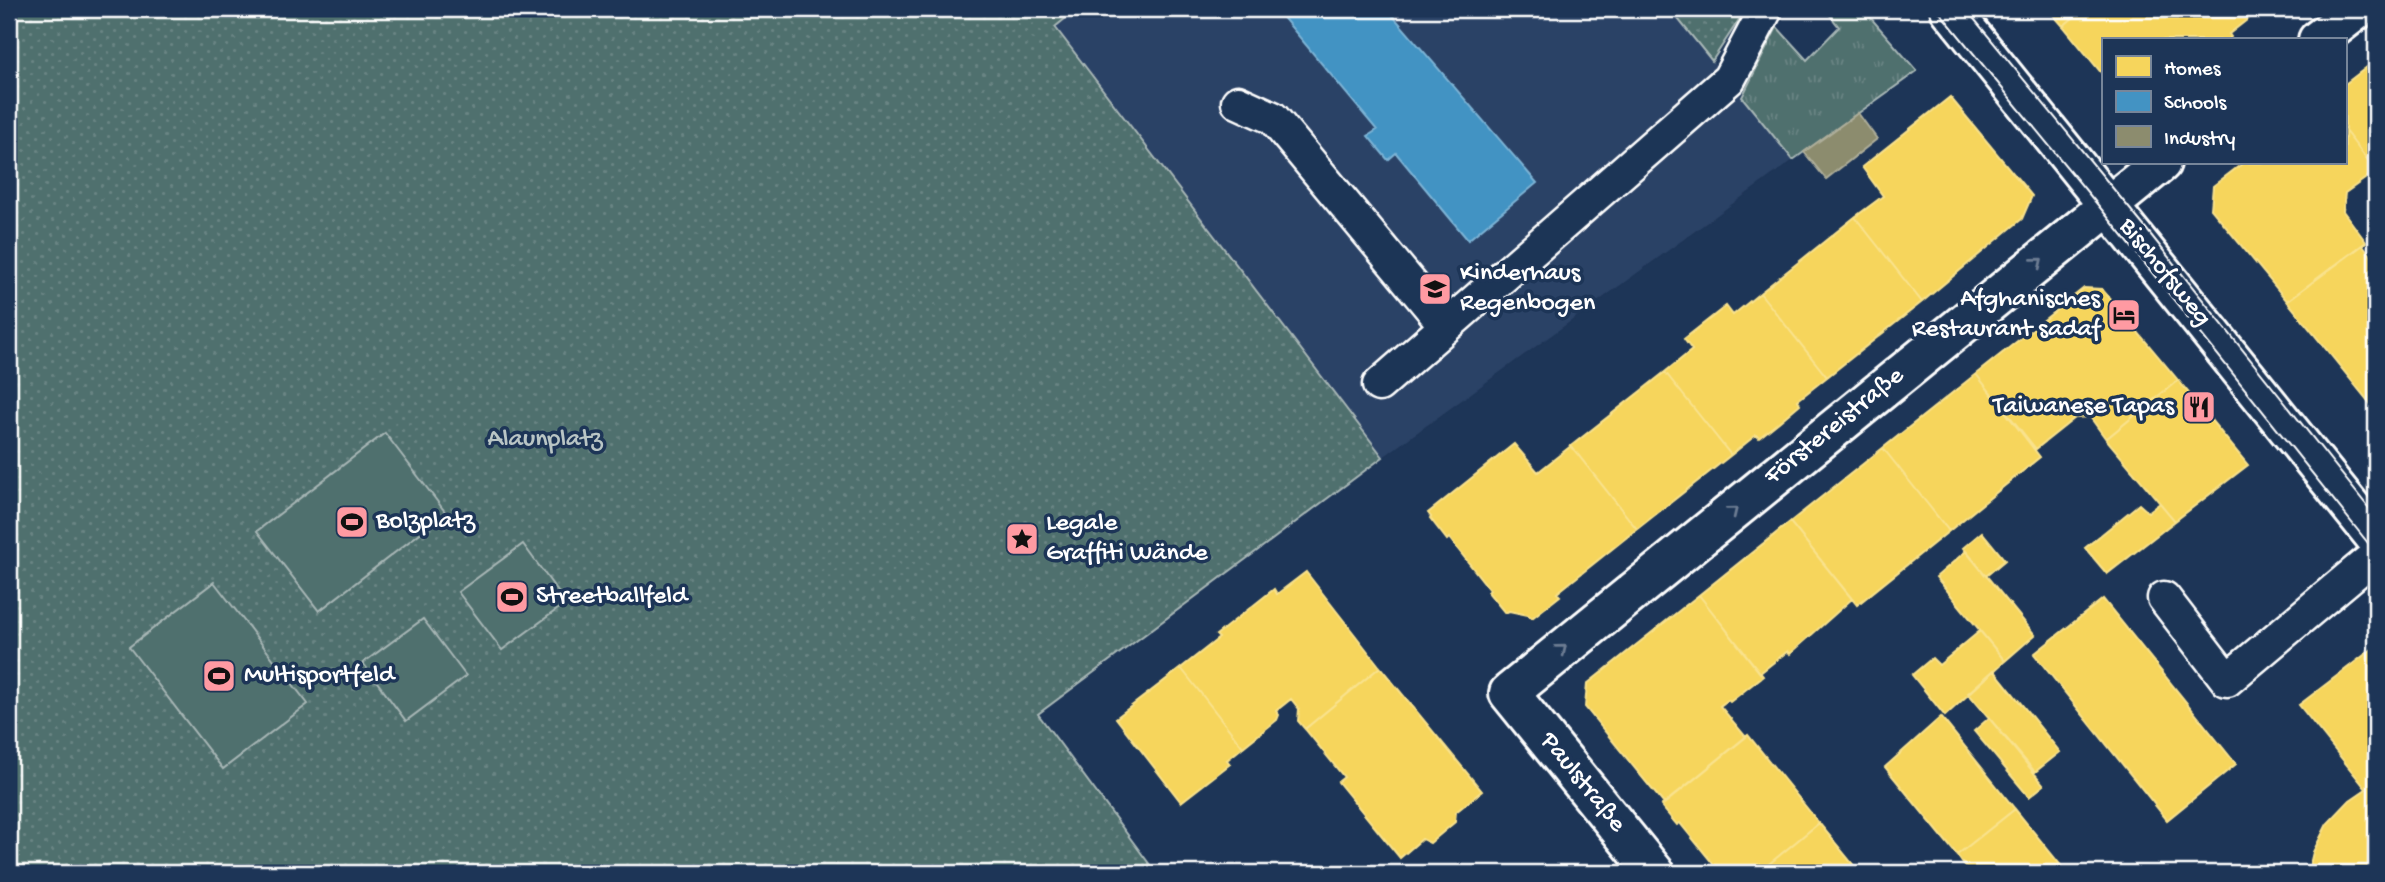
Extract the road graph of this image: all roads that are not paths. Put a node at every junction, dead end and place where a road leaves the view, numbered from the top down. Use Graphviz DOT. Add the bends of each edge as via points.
graph roads {
  1 [pos="1766,9"];
  2 [pos="1951,9"];
  3 [pos="2358,9"];
  4 [pos="2321,38"];
  5 [pos="1238,102"];
  6 [pos="2160,164"];
  7 [pos="2109,204"];
  8 [pos="1446,326"];
  9 [pos="1379,384"];
  10 [pos="2376,538"];
  11 [pos="2376,555"];
  12 [pos="2164,598"];
  13 [pos="1509,692"];
  14 [pos="1656,873"];
  1 -- 8 [label="lane" via="1729,79"];
  2 -- 7 [label="street, Bischofsweg"];
  3 -- 4 [label="street"];
  5 -- 8 [label="lane" via="1273,118"];
  6 -- 7 [label="street, Förstereistraße"];
  7 -- 10 [label="street, Bischofsweg"];
  13 -- 7 [label="street, Förstereistraße, one-way"];
  8 -- 9 [label="lane"];
  11 -- 12 [label="lane" via="2227,680"];
  13 -- 14 [label="street, Paulstraße"];
}
